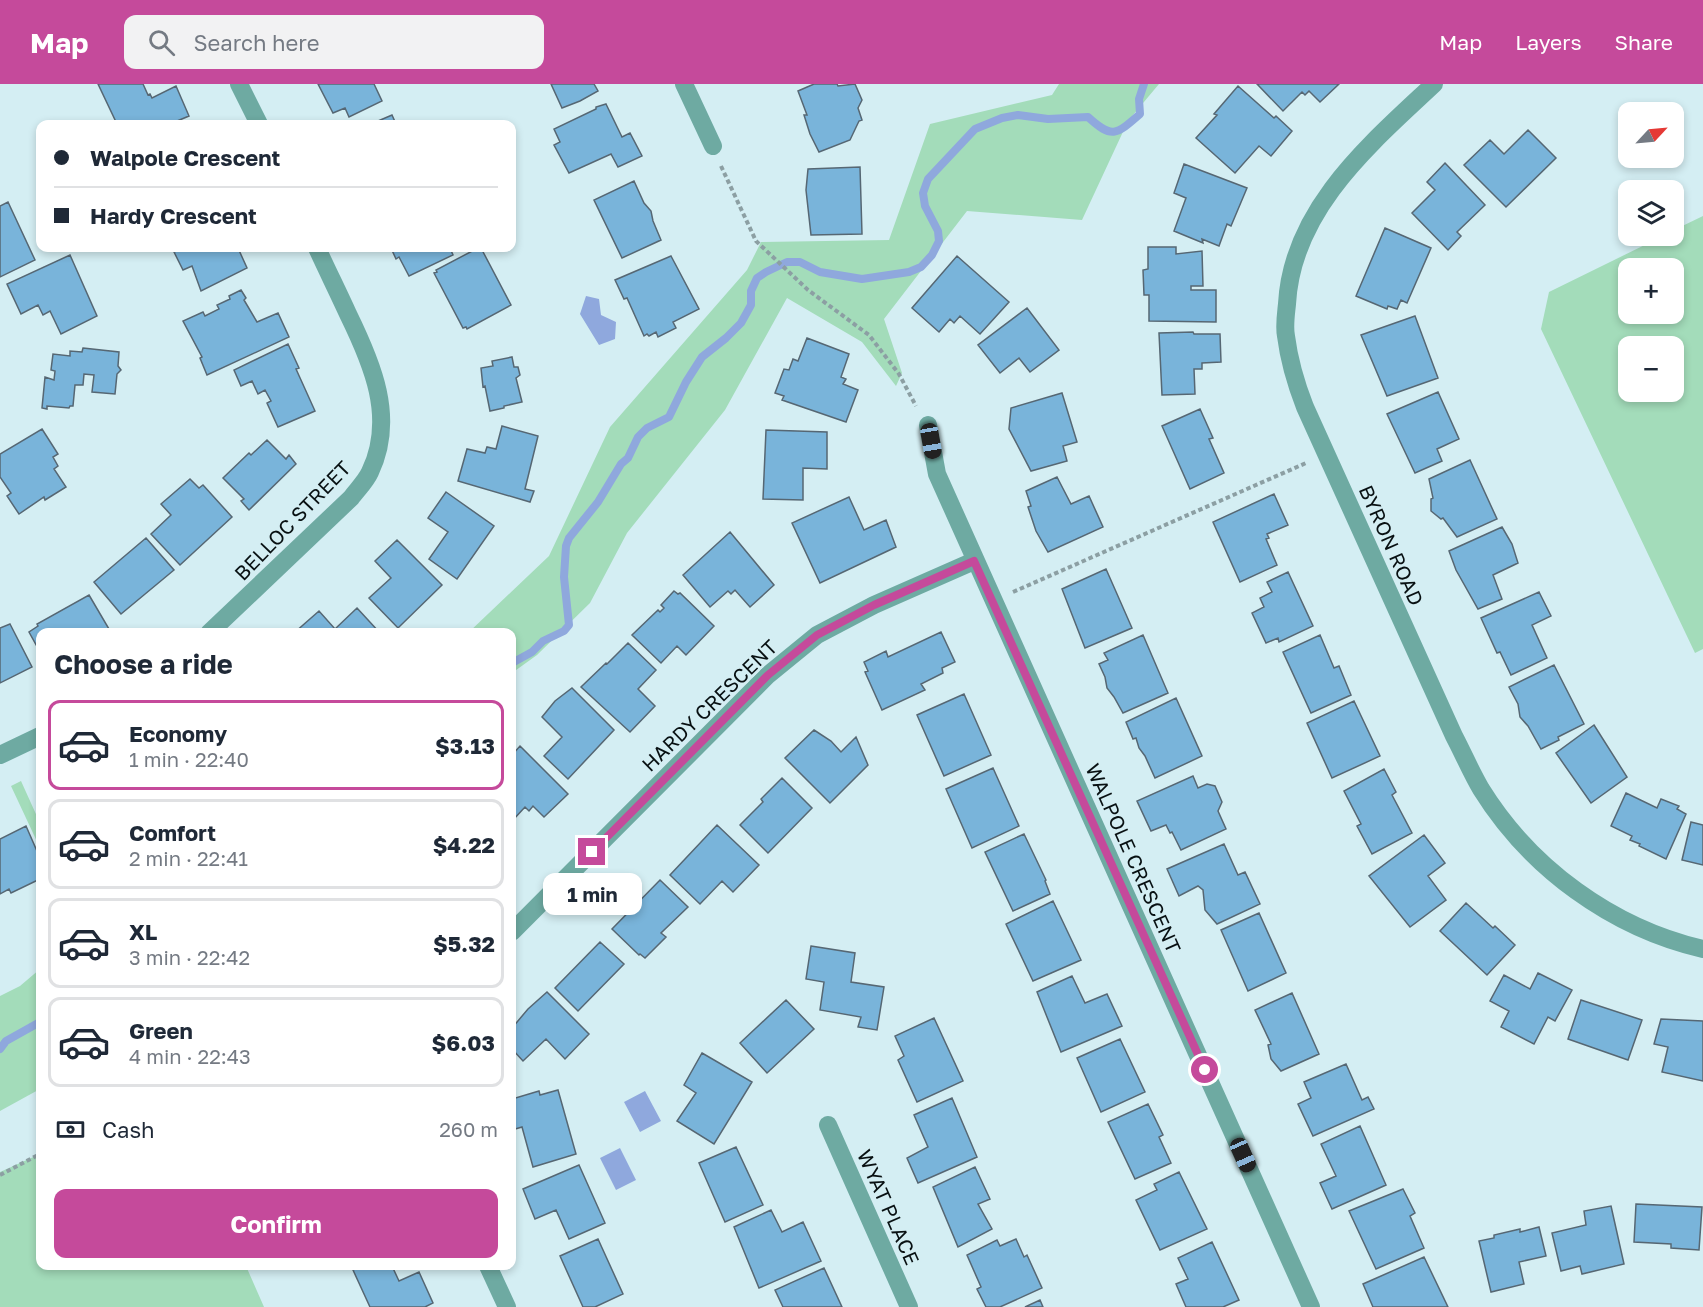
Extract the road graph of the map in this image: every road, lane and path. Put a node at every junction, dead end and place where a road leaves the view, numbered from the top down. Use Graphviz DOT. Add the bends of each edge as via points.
graph roads {
  1 [pos="239,84"];
  2 [pos="684,84"];
  3 [pos="1434,84"];
  4 [pos="257,120"];
  5 [pos="713,146"];
  6 [pos="319,252"];
  7 [pos="928,425"];
  8 [pos="1326,453"];
  9 [pos="974,561"];
  10 [pos="993,601"];
  11 [pos="214,628"];
  12 [pos="36,737"];
  13 [pos="0,755"];
  14 [pos="516,928"];
  15 [pos="1703,949"];
  16 [pos="828,1125"];
  17 [pos="36,1156"];
  18 [pos="0,1175"];
  19 [pos="490,1270"];
  20 [pos="507,1307"];
  21 [pos="909,1307"];
  22 [pos="1311,1307"];
  1 -- 4 [label="street"];
  2 -- 5 [label="street"];
  3 -- 8 [label="street, BYRON ROAD" via="1339,179 1314,213 1291,274 1285,334 1296,382"];
  5 -- 7 [label="path" via="756,241 808,290 870,335 899,374"];
  6 -- 11 [label="street, BELLOC STREET" via="370,359 379,391 382,424 378,449 370,473 351,498"];
  7 -- 9 [label="street, WALPOLE CRESCENT" via="937,474"];
  8 -- 10 [label="path"];
  8 -- 15 [label="street, BYRON ROAD" via="1454,736 1481,788 1511,831 1546,867 1593,902 1640,928"];
  9 -- 10 [label="street, WALPOLE CRESCENT"];
  9 -- 14 [label="street, HARDY CRESCENT" via="817,635 768,675"];
  10 -- 22 [label="street, WALPOLE CRESCENT"];
  12 -- 13 [label="street"];
  16 -- 21 [label="street, WYAT PLACE"];
  17 -- 18 [label="path"];
  19 -- 20 [label="street"];
}
